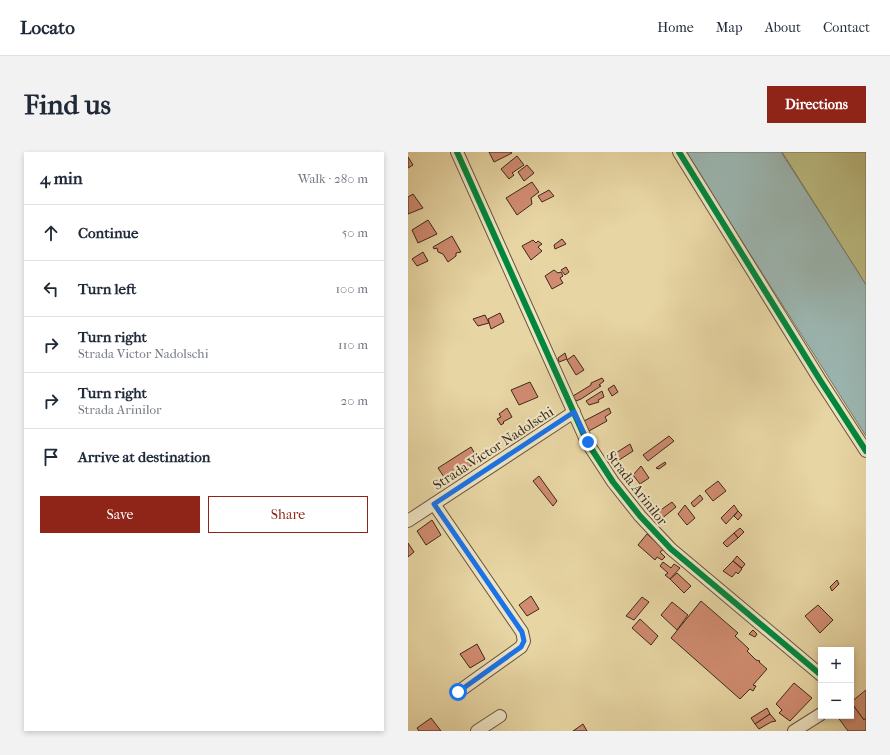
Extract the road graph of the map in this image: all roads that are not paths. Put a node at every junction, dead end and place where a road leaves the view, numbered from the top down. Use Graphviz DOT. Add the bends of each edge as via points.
graph roads {
  1 [pos="457,152"];
  2 [pos="679,152"];
  3 [pos="574,412"];
  4 [pos="866,451"];
  5 [pos="434,504"];
  6 [pos="408,521"];
  7 [pos="818,672"];
  8 [pos="458,692"];
  9 [pos="500,716"];
  10 [pos="818,716"];
  11 [pos="477,731"];
  12 [pos="794,731"];
  1 -- 3 [label="street, Strada Arinilor"];
  2 -- 4 [label="street"];
  3 -- 5 [label="street, Strada Victor Nadolschi"];
  3 -- 7 [label="street, Strada Arinilor" via="588,442 613,482 640,516 671,549"];
  5 -- 6 [label="street, Strada Victor Nadolschi"];
  5 -- 8 [label="street" via="522,632 524,641 521,647"];
  9 -- 11 [label="street"];
  10 -- 12 [label="street"];
}
